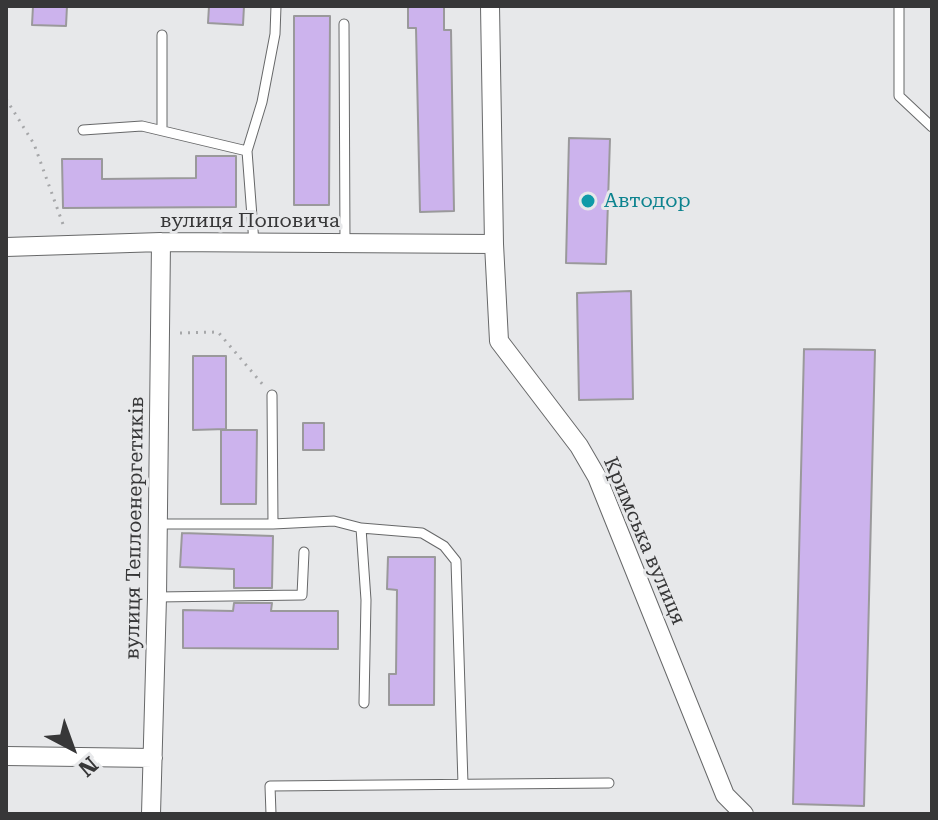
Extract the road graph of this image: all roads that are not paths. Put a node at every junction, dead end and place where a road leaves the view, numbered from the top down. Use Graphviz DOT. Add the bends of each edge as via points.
graph roads {
  1 [pos="276,6"];
  2 [pos="490,6"];
  3 [pos="899,6"];
  4 [pos="344,24"];
  5 [pos="162,35"];
  6 [pos="932,127"];
  7 [pos="83,130"];
  8 [pos="162,130"];
  9 [pos="247,151"];
  10 [pos="161,242"];
  11 [pos="254,243"];
  12 [pos="345,243"];
  13 [pos="494,244"];
  14 [pos="6,247"];
  15 [pos="272,395"];
  16 [pos="158,524"];
  17 [pos="273,524"];
  18 [pos="361,528"];
  19 [pos="304,552"];
  20 [pos="157,597"];
  21 [pos="364,703"];
  22 [pos="6,756"];
  23 [pos="153,758"];
  24 [pos="609,783"];
  25 [pos="463,784"];
  26 [pos="151,814"];
  27 [pos="271,814"];
  28 [pos="744,814"];
  1 -- 9 [label="lane" via="262,102"];
  2 -- 13 [label="street, Кримська вулиця"];
  3 -- 6 [label="lane" via="899,96"];
  4 -- 12 [label="lane"];
  5 -- 8 [label="lane"];
  7 -- 8 [label="lane"];
  8 -- 9 [label="lane"];
  9 -- 11 [label="lane"];
  10 -- 11 [label="street, вулиця Поповича"];
  10 -- 14 [label="street, вулиця Поповича"];
  10 -- 16 [label="street, вулиця Теплоенергетиків"];
  11 -- 12 [label="street, вулиця Поповича"];
  12 -- 13 [label="street, вулиця Поповича"];
  13 -- 28 [label="street, Кримська вулиця" via="499,341 597,477 725,795"];
  15 -- 17 [label="lane"];
  16 -- 17 [label="lane"];
  16 -- 20 [label="street, вулиця Теплоенергетиків"];
  17 -- 18 [label="lane" via="334,521"];
  18 -- 21 [label="lane"];
  18 -- 25 [label="lane" via="422,533 456,561"];
  19 -- 20 [label="lane" via="302,595"];
  20 -- 23 [label="street, вулиця Теплоенергетиків"];
  22 -- 23 [label="street"];
  23 -- 26 [label="street, вулиця Теплоенергетиків"];
  24 -- 25 [label="lane"];
  25 -- 27 [label="lane" via="270,786"];
}
